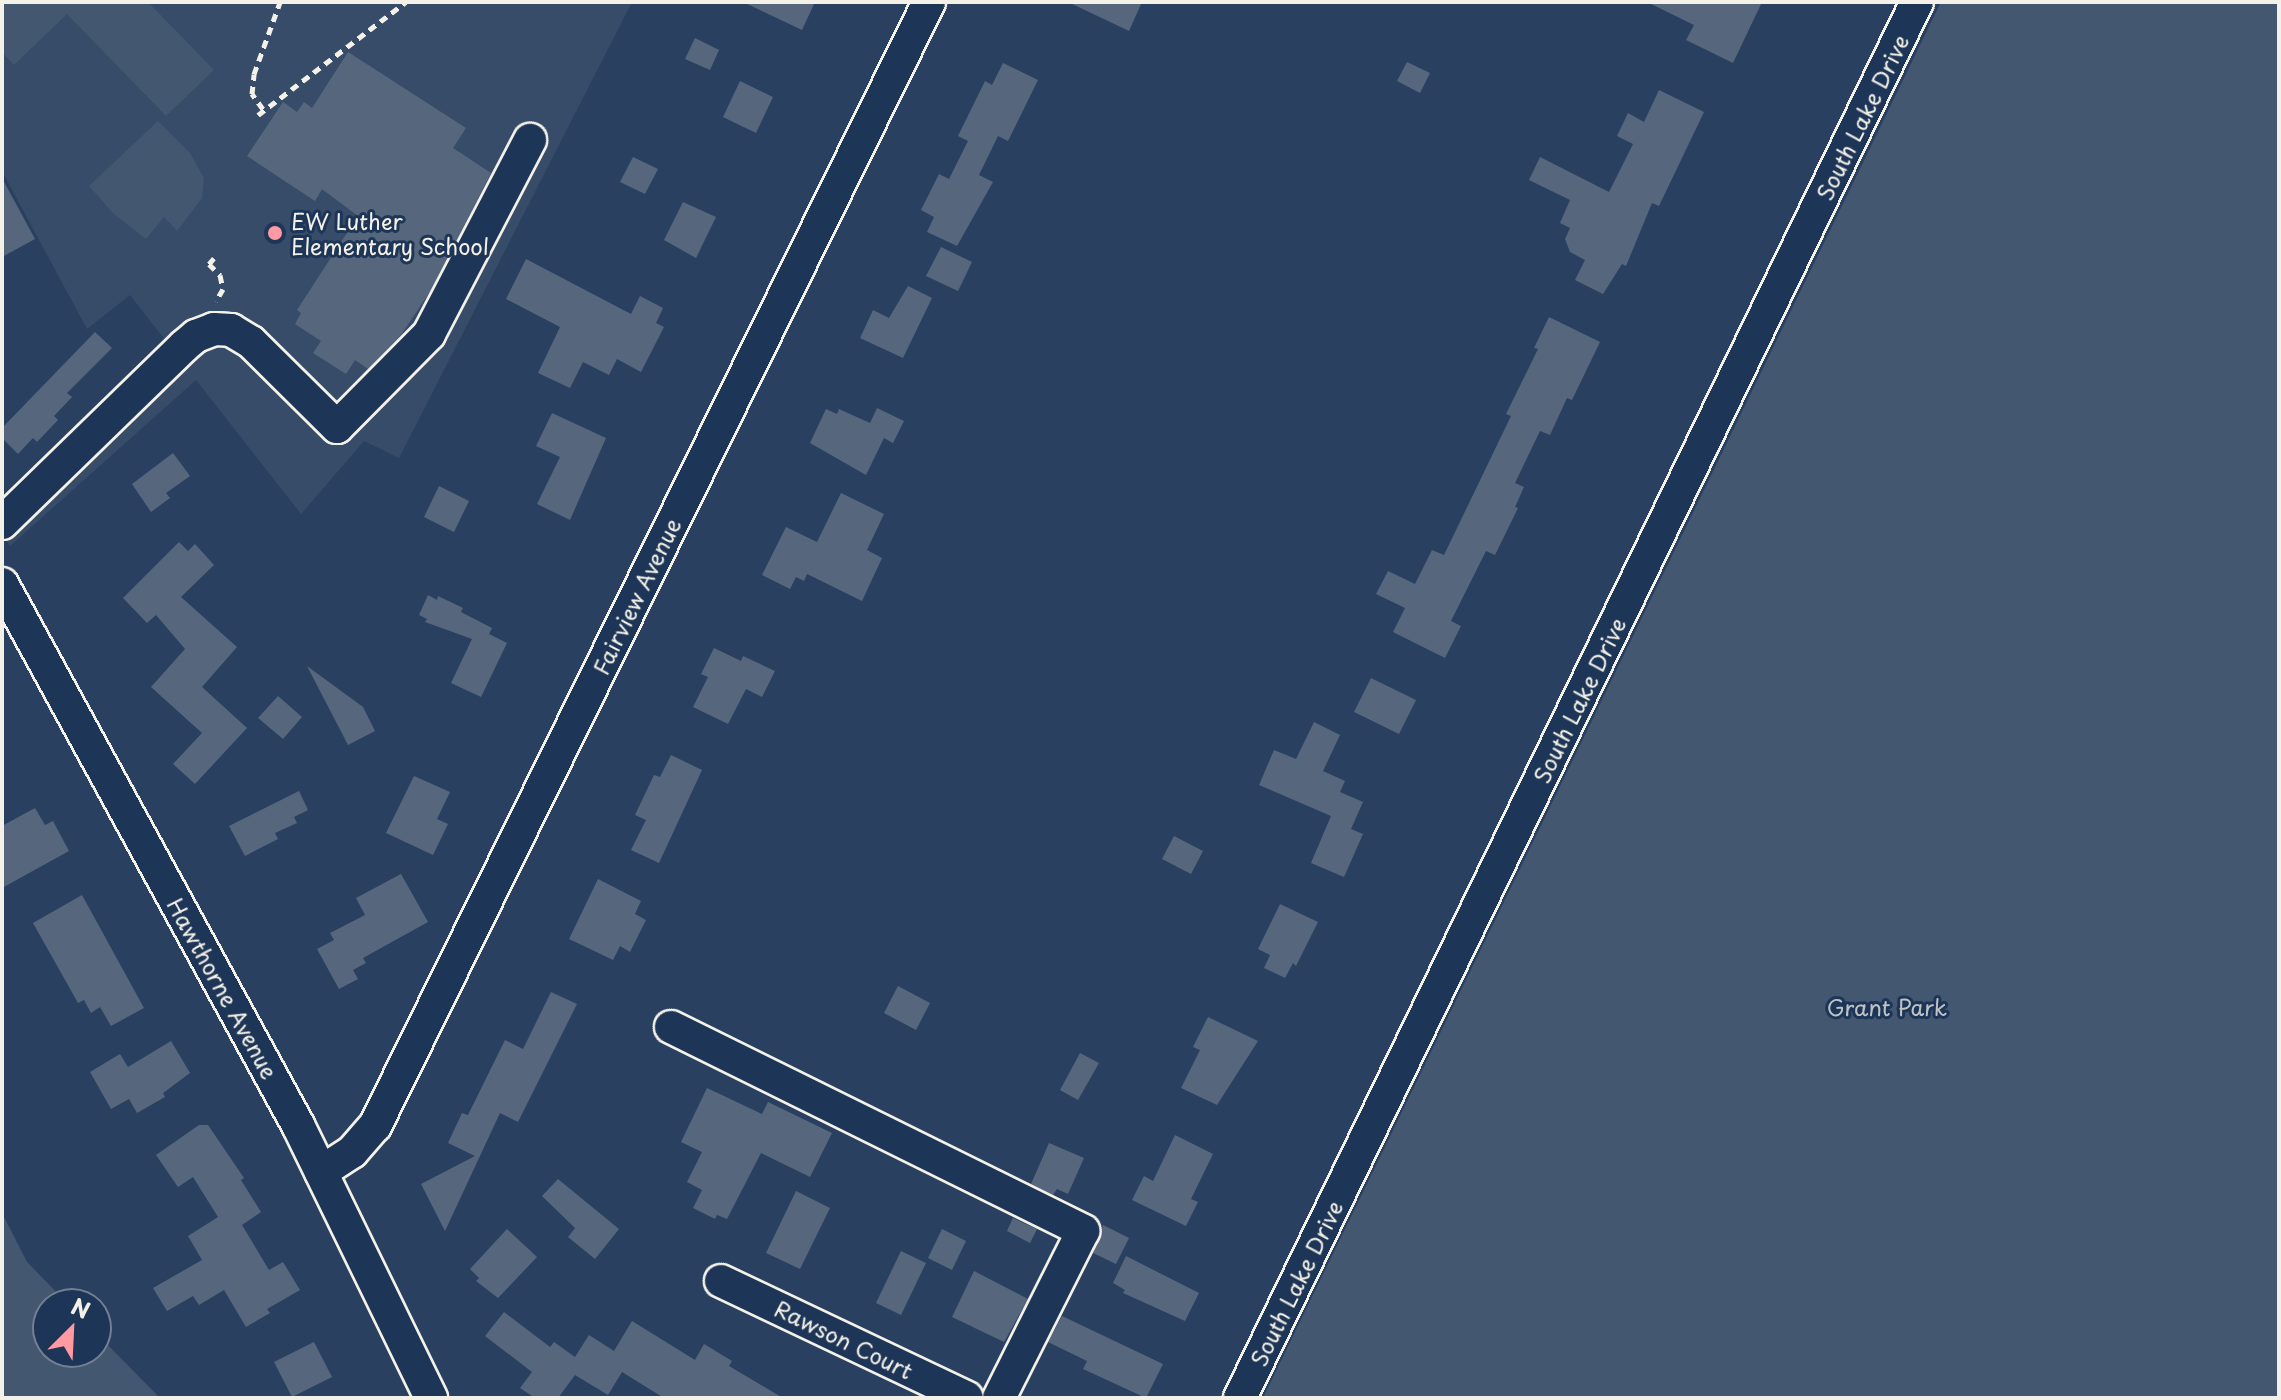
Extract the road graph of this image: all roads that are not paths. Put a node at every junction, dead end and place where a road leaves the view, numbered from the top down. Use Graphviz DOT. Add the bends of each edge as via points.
graph roads {
  1 [pos="929,2"];
  2 [pos="1917,2"];
  3 [pos="530,140"];
  4 [pos="2,523"];
  5 [pos="2,584"];
  6 [pos="671,1027"];
  7 [pos="321,1172"];
  8 [pos="721,1281"];
  9 [pos="431,1398"];
  10 [pos="967,1398"];
  11 [pos="999,1398"];
  12 [pos="1240,1398"];
  1 -- 7 [label="street, Fairview Avenue" via="375,1126 352,1152"];
  2 -- 12 [label="street, South Lake Drive"];
  3 -- 4 [label="street" via="429,334 337,427 251,342 231,330 214,329 184,346"];
  5 -- 7 [label="street, Hawthorne Avenue"];
  6 -- 11 [label="street" via="1083,1231"];
  7 -- 9 [label="street, Hawthorne Avenue"];
  8 -- 10 [label="street, Rawson Court"];
}
